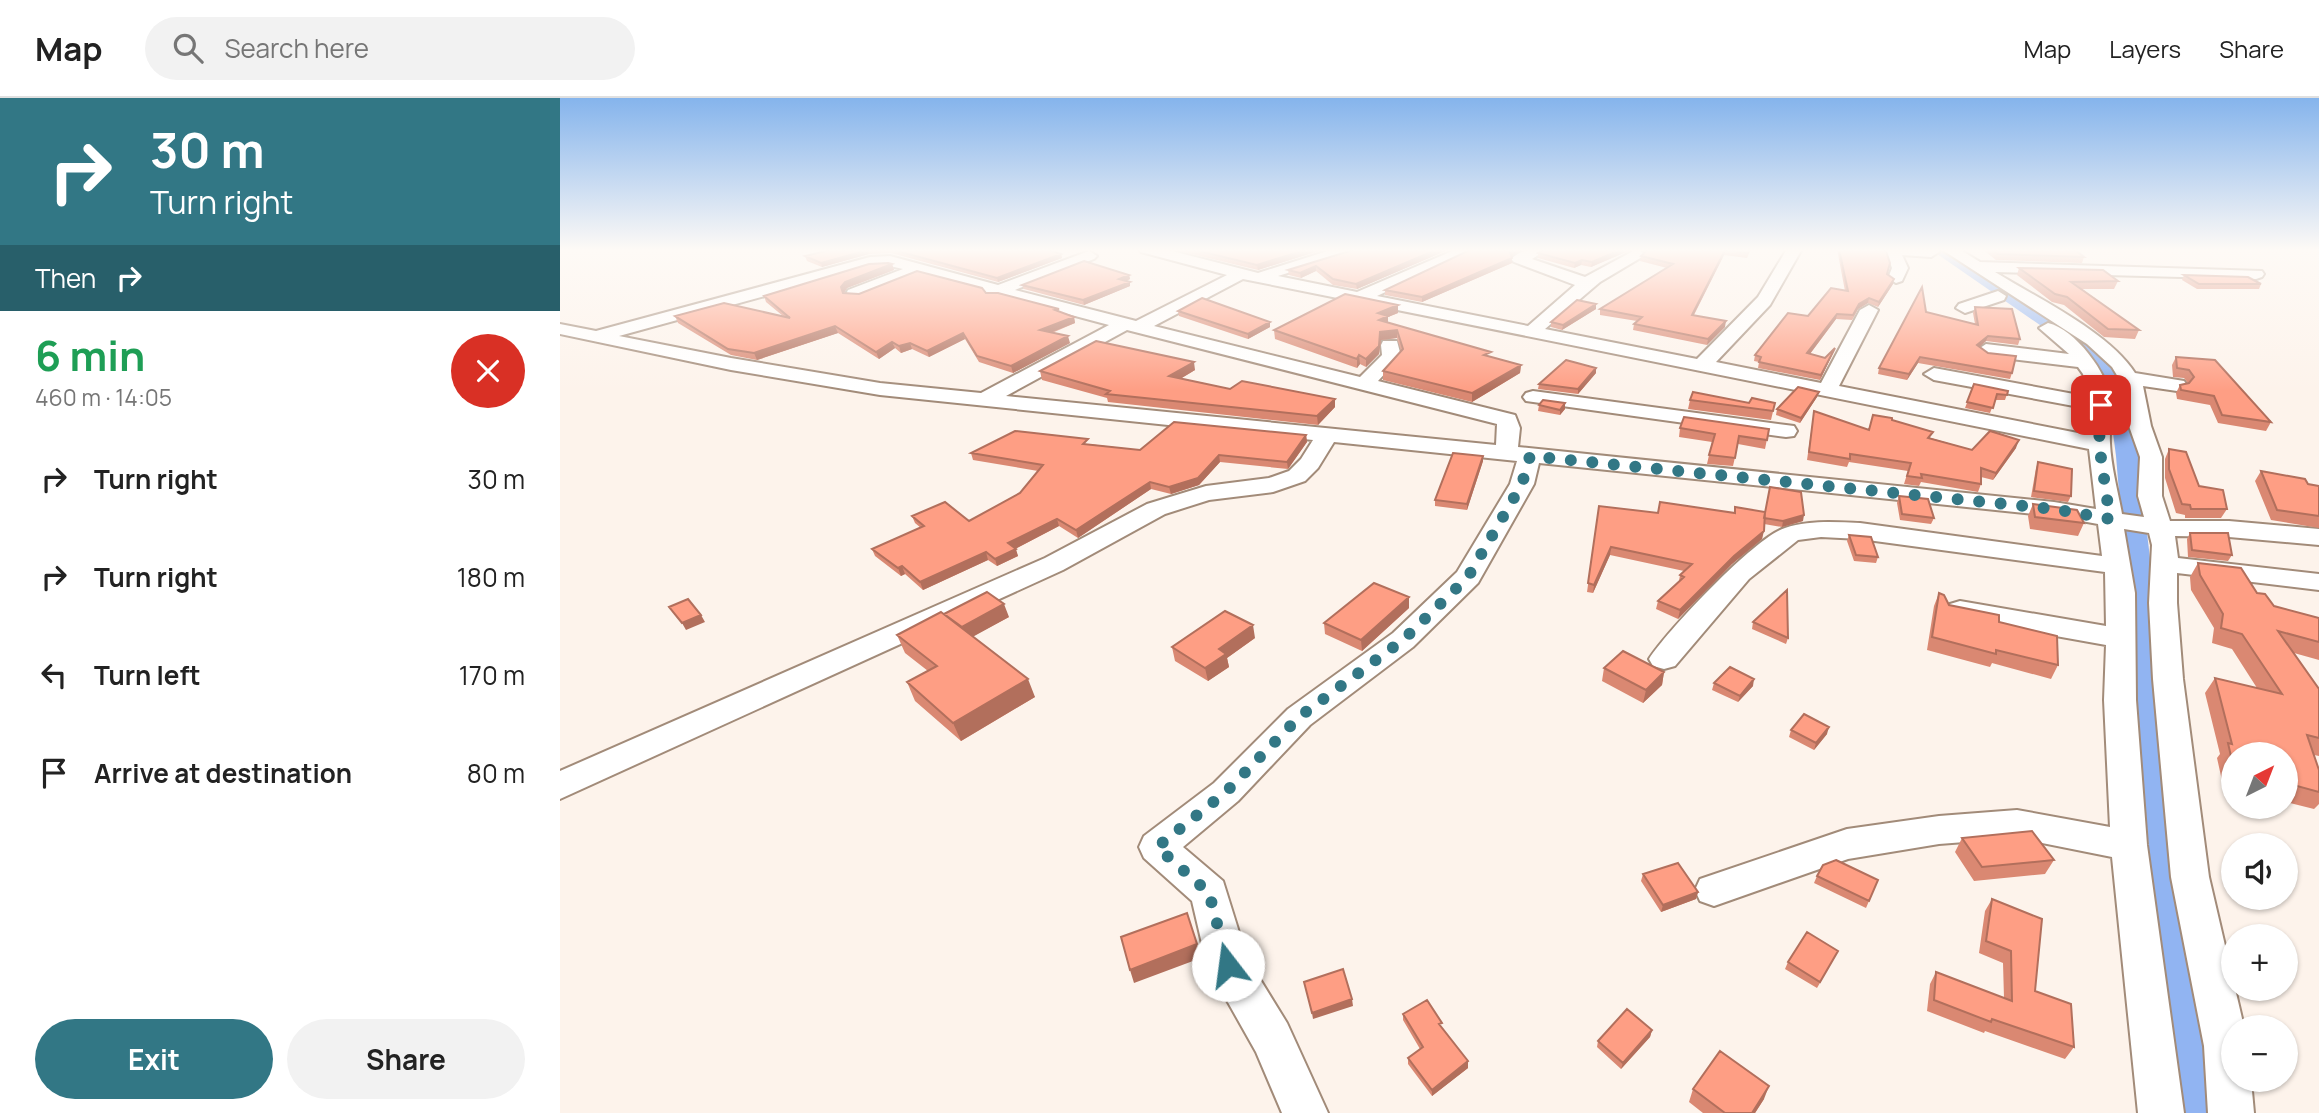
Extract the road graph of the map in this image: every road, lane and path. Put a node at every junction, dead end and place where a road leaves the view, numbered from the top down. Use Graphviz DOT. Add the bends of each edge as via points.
graph roads {
  1 [pos="744,296"];
  2 [pos="983,296"];
  3 [pos="1023,296"];
  4 [pos="1199,296"];
  5 [pos="1356,296"];
  6 [pos="1569,296"];
  7 [pos="1766,296"];
  8 [pos="1997,296"];
  9 [pos="1998,296"];
  10 [pos="2016,296"];
  11 [pos="1360,297"];
  12 [pos="979,298"];
  13 [pos="1965,308"];
  14 [pos="1869,310"];
  15 [pos="1132,326"];
  16 [pos="560,329"];
  17 [pos="1533,331"];
  18 [pos="596,337"];
  19 [pos="1390,345"];
  20 [pos="1986,350"];
  21 [pos="2084,362"];
  22 [pos="1703,365"];
  23 [pos="1934,374"];
  24 [pos="2128,378"];
  25 [pos="1363,385"];
  26 [pos="2178,385"];
  27 [pos="1827,390"];
  28 [pos="983,400"];
  29 [pos="2101,405"];
  30 [pos="1507,420"];
  31 [pos="1786,431"];
  32 [pos="1326,436"];
  33 [pos="2099,444"];
  34 [pos="1518,455"];
  35 [pos="2113,518"];
  36 [pos="2154,526"];
  37 [pos="2319,537"];
  38 [pos="2165,564"];
  39 [pos="2117,566"];
  40 [pos="2319,582"];
  41 [pos="1955,609"];
  42 [pos="2109,621"];
  43 [pos="1664,659"];
  44 [pos="560,786"];
  45 [pos="2129,845"];
  46 [pos="1714,890"];
  47 [pos="2236,1111"];
  48 [pos="1305,1113"];
  49 [pos="2161,1113"];
  1 -- 18 [label="street"];
  2 -- 12 [label="street"];
  3 -- 15 [label="street"];
  4 -- 15 [label="street"];
  5 -- 11 [label="street"];
  6 -- 17 [label="street"];
  7 -- 22 [label="street"];
  8 -- 13 [label="street"];
  9 -- 21 [label="street" via="2046,327"];
  10 -- 24 [label="street" via="2093,340 2120,364"];
  11 -- 17 [label="street"];
  14 -- 27 [label="street"];
  15 -- 25 [label="street"];
  15 -- 28 [label="street"];
  16 -- 18 [label="street"];
  17 -- 22 [label="street"];
  18 -- 28 [label="street" via="853,384"];
  19 -- 25 [label="street" via="1392,356"];
  20 -- 21 [label="street"];
  21 -- 29 [label="street" via="2093,373"];
  22 -- 27 [label="street"];
  23 -- 29 [label="street"];
  24 -- 26 [label="street"];
  24 -- 36 [label="street" via="2151,457"];
  25 -- 30 [label="street"];
  27 -- 33 [label="street"];
  28 -- 32 [label="street"];
  29 -- 33 [label="street"];
  30 -- 31 [label="street" via="1539,392"];
  30 -- 34 [label="street"];
  32 -- 34 [label="street"];
  32 -- 44 [label="street" via="1297,476 1273,485 1206,493 1156,509 1054,564"];
  33 -- 35 [label="street"];
  34 -- 35 [label="street"];
  34 -- 48 [label="street" via="1522,484 1468,577 1403,640 1299,717 1226,792 1157,847 1209,893 1228,965 1272,1038"];
  35 -- 36 [label="street"];
  35 -- 39 [label="street"];
  36 -- 37 [label="street"];
  36 -- 38 [label="street" via="2165,545"];
  38 -- 40 [label="street"];
  38 -- 47 [label="street" via="2168,679 2190,877"];
  39 -- 42 [label="street"];
  39 -- 43 [label="street" via="1860,531 1821,529 1790,534 1740,573"];
  41 -- 42 [label="street"];
  42 -- 45 [label="street" via="2120,700"];
  45 -- 46 [label="street" via="2017,824 1939,830 1847,844"];
  45 -- 49 [label="street"];
}
